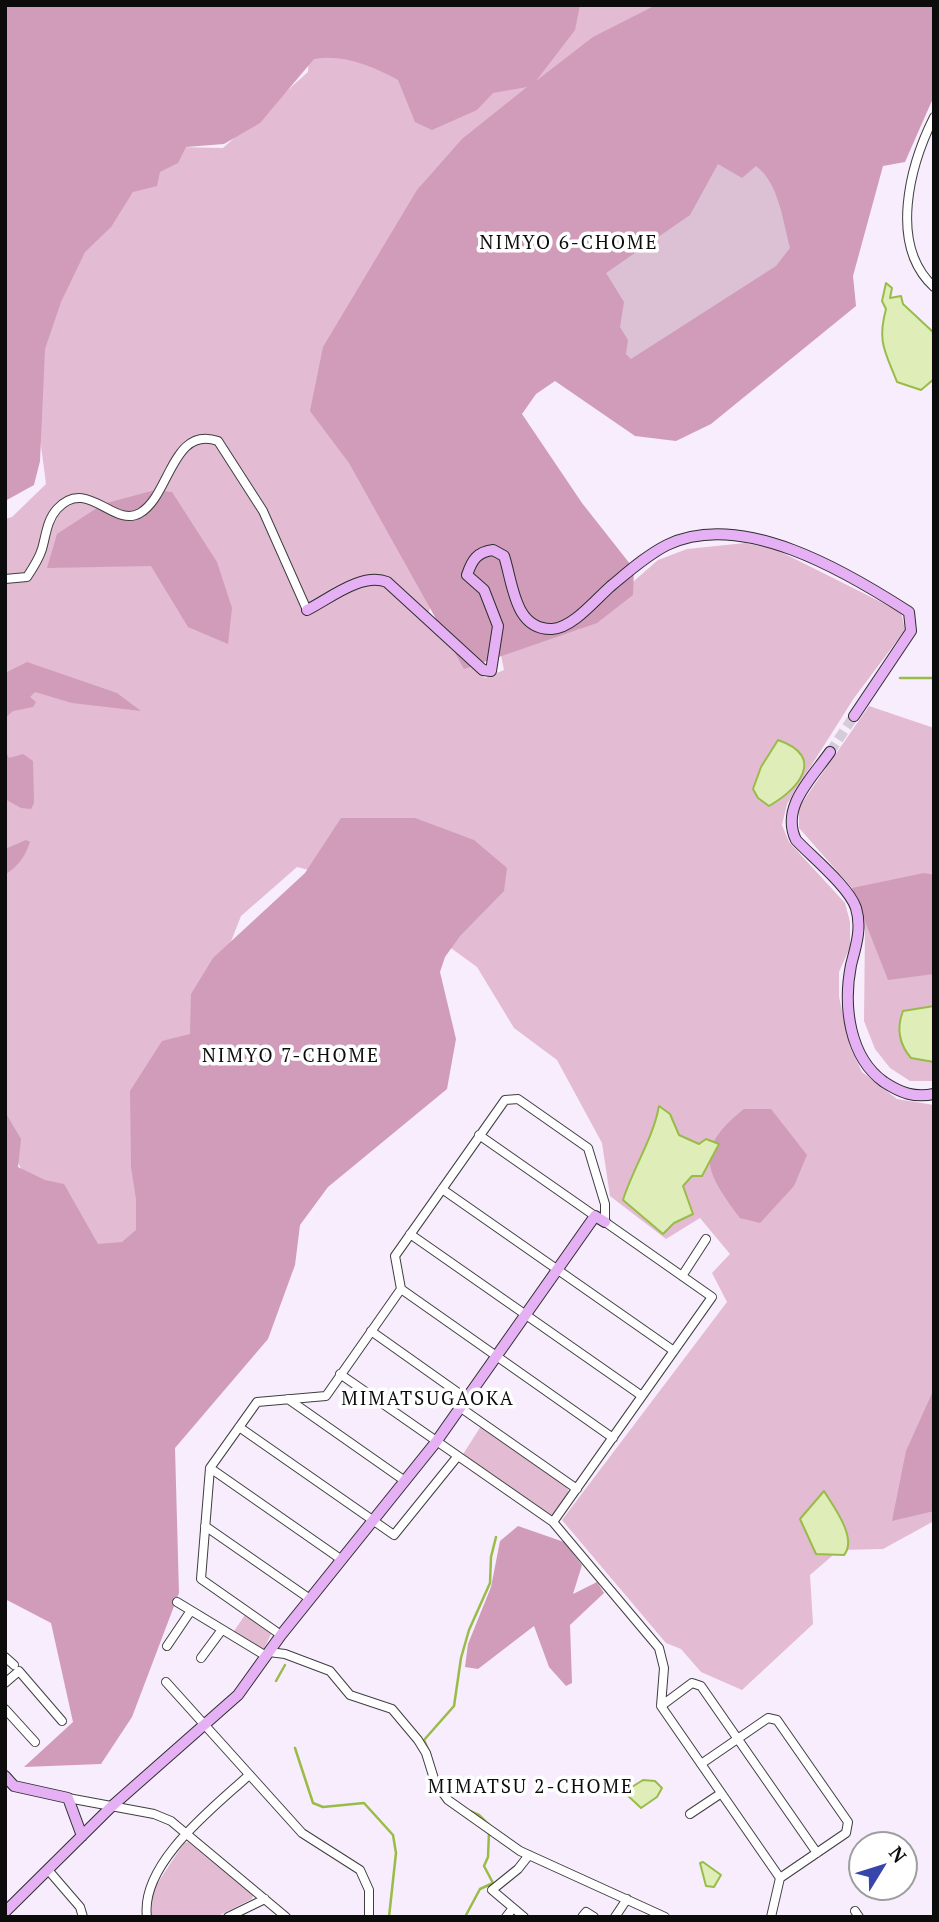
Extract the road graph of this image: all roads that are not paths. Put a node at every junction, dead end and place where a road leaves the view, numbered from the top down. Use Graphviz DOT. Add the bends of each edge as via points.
graph roads {
  1 [pos="934,117"];
  2 [pos="931,282"];
  3 [pos="5,579"];
  4 [pos="307,610"];
  5 [pos="853,716"];
  6 [pos="830,752"];
  7 [pos="934,1094"];
  8 [pos="480,1135"];
  9 [pos="442,1189"];
  10 [pos="600,1219"];
  11 [pos="410,1234"];
  12 [pos="706,1239"];
  13 [pos="558,1270"];
  14 [pos="682,1276"];
  15 [pos="401,1289"];
  16 [pos="526,1315"];
  17 [pos="371,1331"];
  18 [pos="674,1351"];
  19 [pos="496,1356"];
  20 [pos="341,1374"];
  21 [pos="642,1396"];
  22 [pos="288,1399"];
  23 [pos="464,1403"];
  24 [pos="239,1427"];
  25 [pos="613,1438"];
  26 [pos="436,1442"];
  27 [pos="457,1457"];
  28 [pos="210,1468"];
  29 [pos="405,1481"];
  30 [pos="577,1489"];
  31 [pos="373,1521"];
  32 [pos="553,1522"];
  33 [pos="205,1527"];
  34 [pos="342,1560"];
  35 [pos="310,1600"];
  36 [pos="177,1602"];
  37 [pos="190,1612"];
  38 [pos="221,1631"];
  39 [pos="281,1635"];
  40 [pos="167,1647"];
  41 [pos="267,1654"];
  42 [pos="5,1657"];
  43 [pos="201,1658"];
  44 [pos="14,1665"];
  45 [pos="166,1682"];
  46 [pos="5,1683"];
  47 [pos="661,1706"];
  48 [pos="5,1709"];
  49 [pos="62,1721"];
  50 [pos="204,1725"];
  51 [pos="738,1740"];
  52 [pos="34,1742"];
  53 [pos="701,1764"];
  54 [pos="5,1776"];
  55 [pos="248,1776"];
  56 [pos="720,1794"];
  57 [pos="68,1798"];
  58 [pos="111,1807"];
  59 [pos="690,1814"];
  60 [pos="186,1834"];
  61 [pos="82,1836"];
  62 [pos="817,1853"];
  63 [pos="529,1856"];
  64 [pos="49,1871"];
  65 [pos="780,1878"];
  66 [pos="265,1899"];
  67 [pos="627,1899"];
  68 [pos="513,1908"];
  69 [pos="5,1912"];
  70 [pos="83,1917"];
  71 [pos="147,1917"];
  72 [pos="228,1917"];
  73 [pos="286,1917"];
  74 [pos="369,1917"];
  75 [pos="506,1917"];
  76 [pos="524,1917"];
  77 [pos="582,1917"];
  78 [pos="594,1917"];
  79 [pos="615,1917"];
  80 [pos="665,1917"];
  81 [pos="771,1917"];
  1 -- 2 [label="street" via="914,171 907,214 911,244"];
  3 -- 4 [label="street" via="27,577 52,516 65,503 85,498 123,516 139,514 153,503 185,447 194,440 210,438 218,441 263,511"];
  4 -- 5 [label="street" via="355,585 378,579 387,582 483,670 491,671 498,626 484,590 467,575 471,562 481,553 493,550 504,556 519,611 531,624 556,629 667,545 708,536 765,539 863,584 909,612 911,631"];
  6 -- 7 [label="street" via="792,806 790,828 855,905 859,923 848,981 856,1049 871,1072 887,1084 917,1097"];
  8 -- 9 [label="street"];
  8 -- 10 [label="street"];
  8 -- 10 [label="street" via="505,1100 518,1099 588,1148 605,1204"];
  9 -- 11 [label="street"];
  9 -- 13 [label="street"];
  10 -- 13 [label="street"];
  10 -- 14 [label="street"];
  11 -- 15 [label="street" via="395,1256"];
  11 -- 16 [label="street"];
  12 -- 14 [label="street"];
  13 -- 16 [label="street"];
  13 -- 18 [label="street"];
  14 -- 18 [label="street" via="712,1297"];
  15 -- 17 [label="street"];
  15 -- 19 [label="street"];
  16 -- 19 [label="street"];
  16 -- 21 [label="street"];
  17 -- 20 [label="street"];
  17 -- 23 [label="street"];
  18 -- 21 [label="street"];
  19 -- 23 [label="street"];
  19 -- 25 [label="street"];
  20 -- 22 [label="street" via="326,1396"];
  20 -- 26 [label="street"];
  21 -- 25 [label="street"];
  22 -- 24 [label="street" via="257,1402"];
  22 -- 29 [label="street"];
  23 -- 26 [label="street"];
  23 -- 30 [label="street"];
  24 -- 28 [label="street"];
  24 -- 31 [label="street"];
  25 -- 30 [label="street"];
  26 -- 27 [label="street"];
  26 -- 29 [label="street"];
  27 -- 31 [label="street" via="394,1535"];
  27 -- 32 [label="street"];
  28 -- 33 [label="street"];
  28 -- 34 [label="street"];
  29 -- 31 [label="street"];
  30 -- 32 [label="street"];
  31 -- 34 [label="street"];
  32 -- 47 [label="street" via="659,1648 664,1668"];
  33 -- 35 [label="street"];
  33 -- 39 [label="street" via="201,1579"];
  34 -- 35 [label="street"];
  35 -- 39 [label="street"];
  36 -- 37 [label="street"];
  37 -- 38 [label="street"];
  37 -- 40 [label="street"];
  38 -- 41 [label="street"];
  38 -- 43 [label="street"];
  39 -- 41 [label="street"];
  41 -- 50 [label="street" via="238,1695"];
  41 -- 63 [label="street" via="285,1654 330,1671 350,1695 393,1709 418,1740 435,1782 448,1800"];
  42 -- 44 [label="street"];
  45 -- 50 [label="street"];
  46 -- 49 [label="street" via="19,1671"];
  47 -- 51 [label="street" via="692,1683 701,1686"];
  47 -- 53 [label="street"];
  48 -- 52 [label="street"];
  50 -- 55 [label="street"];
  50 -- 58 [label="street"];
  51 -- 53 [label="street"];
  51 -- 62 [label="street"];
  51 -- 62 [label="street" via="768,1718 777,1720 848,1822 846,1833"];
  53 -- 56 [label="street"];
  54 -- 57 [label="street" via="14,1786"];
  55 -- 60 [label="street"];
  55 -- 74 [label="street" via="302,1833 360,1870 369,1890"];
  56 -- 59 [label="street"];
  56 -- 65 [label="street"];
  57 -- 58 [label="street"];
  57 -- 61 [label="street"];
  58 -- 60 [label="street" via="154,1814"];
  58 -- 61 [label="street"];
  60 -- 66 [label="street"];
  60 -- 71 [label="street" via="148,1892"];
  61 -- 64 [label="street"];
  62 -- 65 [label="street"];
  63 -- 67 [label="street"];
  63 -- 68 [label="street" via="492,1890"];
  64 -- 69 [label="street"];
  64 -- 70 [label="street" via="80,1907"];
  65 -- 81 [label="street"];
  66 -- 72 [label="street"];
  66 -- 73 [label="street"];
  67 -- 79 [label="street"];
  67 -- 80 [label="street"];
  68 -- 75 [label="street"];
  68 -- 76 [label="street"];
  77 -- 78 [label="street" via="586,1912"];
}
